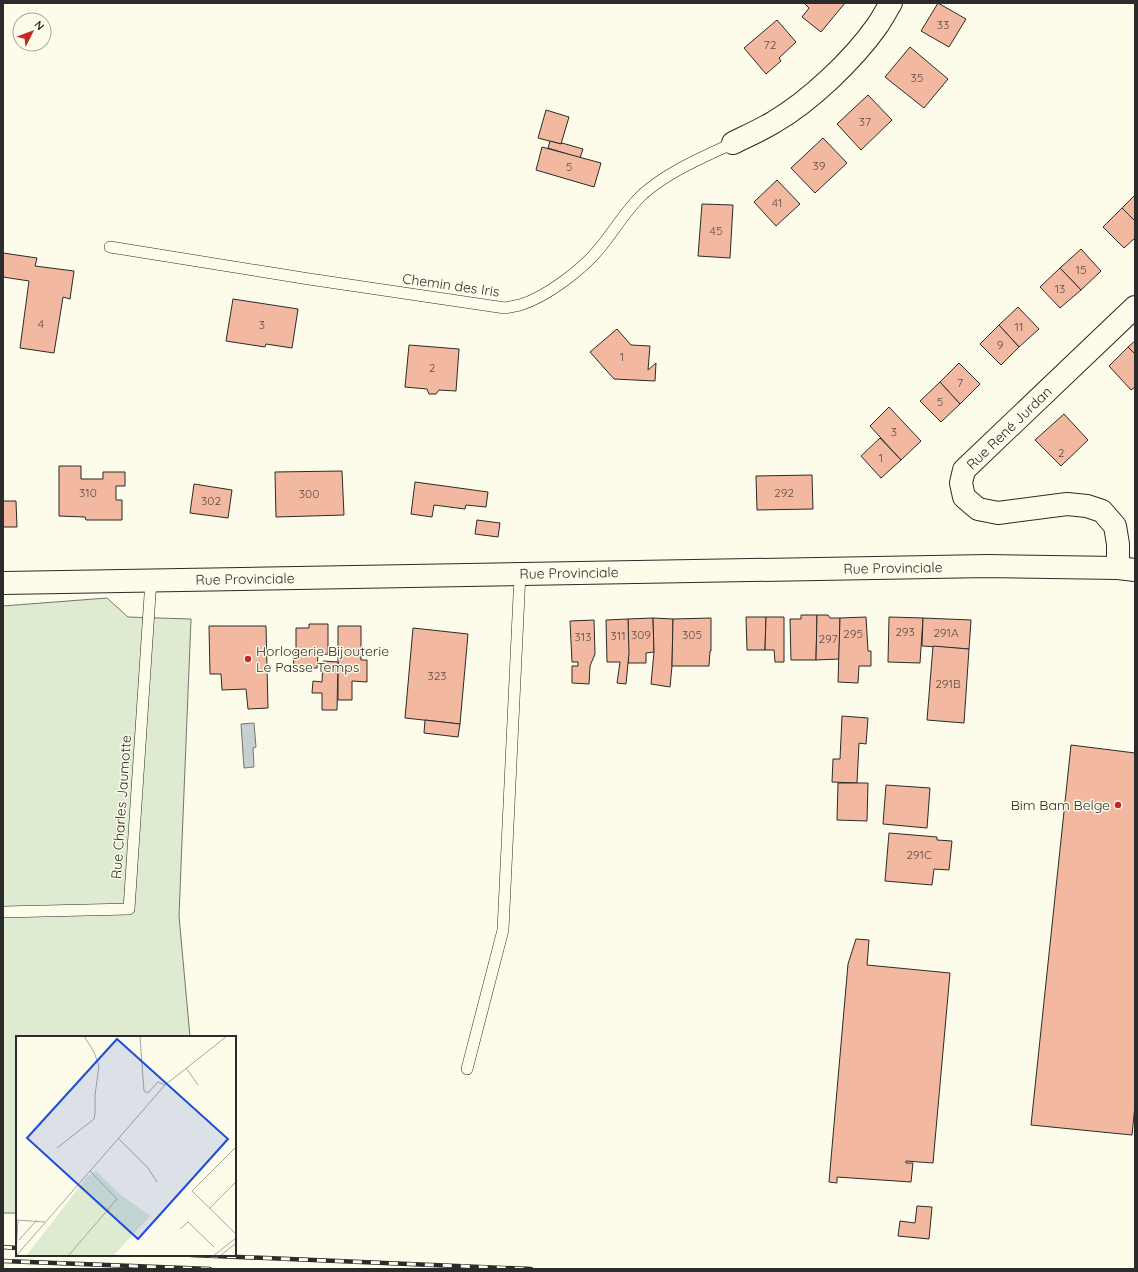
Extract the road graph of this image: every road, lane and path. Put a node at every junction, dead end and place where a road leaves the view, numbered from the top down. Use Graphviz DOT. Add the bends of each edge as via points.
graph roads {
  1 [pos="891,3"];
  2 [pos="733,143"];
  3 [pos="110,247"];
  4 [pos="1135,306"];
  5 [pos="1126,569"];
  6 [pos="520,574"];
  7 [pos="151,580"];
  8 [pos="3,583"];
  9 [pos="3,912"];
  10 [pos="468,1068"];
  1 -- 2 [label="main road" via="863,44 817,90 774,122"];
  2 -- 3 [label="lane, Chemin des Iris" via="656,183 642,196 599,250 581,267 544,294 520,305 505,308"];
  4 -- 5 [label="main road, Rue René Jurdan" via="964,470 961,483 964,497 978,509 998,513 1067,504 1102,511 1115,526"];
  5 -- 6 [label="main road, Rue Provinciale" via="988,566"];
  6 -- 7 [label="main road, Rue Provinciale"];
  6 -- 10 [label="lane" via="502,930"];
  7 -- 8 [label="main road, Rue Provinciale"];
  7 -- 9 [label="lane, Rue Charles Jaumotte" via="129,909"];
}
